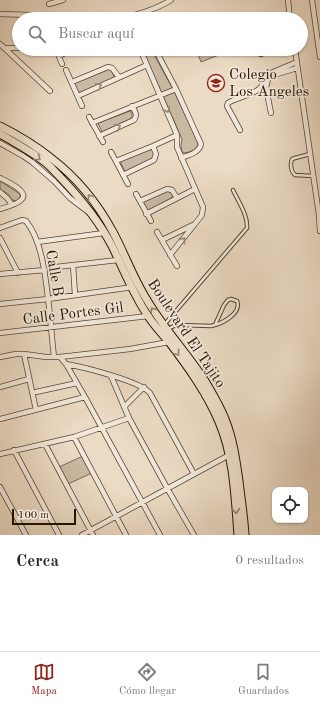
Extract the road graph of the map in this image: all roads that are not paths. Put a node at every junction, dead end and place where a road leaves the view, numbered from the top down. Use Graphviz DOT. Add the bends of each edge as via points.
graph roads {
  1 [pos="63,0"];
  2 [pos="171,0"];
  3 [pos="288,0"];
  4 [pos="312,0"];
  5 [pos="55,1"];
  6 [pos="49,4"];
  7 [pos="148,12"];
  8 [pos="289,12"];
  9 [pos="0,14"];
  10 [pos="12,14"];
  11 [pos="2,46"];
  12 [pos="12,47"];
  13 [pos="12,55"];
  14 [pos="13,56"];
  15 [pos="59,56"];
  16 [pos="143,56"];
  17 [pos="158,56"];
  18 [pos="296,56"];
  19 [pos="320,57"];
  20 [pos="62,64"];
  21 [pos="147,65"];
  22 [pos="297,65"];
  23 [pos="66,70"];
  24 [pos="120,77"];
  25 [pos="72,82"];
  26 [pos="264,87"];
  27 [pos="176,89"];
  28 [pos="50,91"];
  29 [pos="160,95"];
  30 [pos="78,96"];
  31 [pos="82,106"];
  32 [pos="132,106"];
  33 [pos="271,113"];
  34 [pos="89,117"];
  35 [pos="92,123"];
  36 [pos="0,126"];
  37 [pos="240,130"];
  38 [pos="5,134"];
  39 [pos="177,135"];
  40 [pos="99,136"];
  41 [pos="102,142"];
  42 [pos="0,144"];
  43 [pos="153,146"];
  44 [pos="111,152"];
  45 [pos="310,154"];
  46 [pos="181,158"];
  47 [pos="116,161"];
  48 [pos="123,175"];
  49 [pos="313,176"];
  50 [pos="0,178"];
  51 [pos="128,184"];
  52 [pos="195,189"];
  53 [pos="233,190"];
  54 [pos="0,192"];
  55 [pos="136,194"];
  56 [pos="177,198"];
  57 [pos="140,201"];
  58 [pos="12,205"];
  59 [pos="0,209"];
  60 [pos="93,214"];
  61 [pos="146,214"];
  62 [pos="151,221"];
  63 [pos="195,224"];
  64 [pos="0,228"];
  65 [pos="320,231"];
  66 [pos="157,232"];
  67 [pos="104,233"];
  68 [pos="0,238"];
  69 [pos="162,240"];
  70 [pos="37,242"];
  71 [pos="170,255"];
  72 [pos="118,260"];
  73 [pos="73,265"];
  74 [pos="177,266"];
  75 [pos="56,268"];
  76 [pos="45,270"];
  77 [pos="18,273"];
  78 [pos="0,274"];
  79 [pos="139,287"];
  80 [pos="131,288"];
  81 [pos="75,295"];
  82 [pos="48,299"];
  83 [pos="0,304"];
  84 [pos="148,316"];
  85 [pos="216,325"];
  86 [pos="51,328"];
  87 [pos="166,328"];
  88 [pos="0,334"];
  89 [pos="169,342"];
  90 [pos="24,354"];
  91 [pos="0,357"];
  92 [pos="54,357"];
  93 [pos="60,357"];
  94 [pos="66,364"];
  95 [pos="111,376"];
  96 [pos="29,379"];
  97 [pos="77,383"];
  98 [pos="0,387"];
  99 [pos="144,387"];
  100 [pos="36,392"];
  101 [pos="85,397"];
  102 [pos="124,407"];
  103 [pos="36,410"];
  104 [pos="130,418"];
  105 [pos="0,419"];
  106 [pos="102,428"];
  107 [pos="74,437"];
  108 [pos="45,444"];
  109 [pos="14,450"];
  110 [pos="0,454"];
  111 [pos="232,454"];
  112 [pos="194,474"];
  113 [pos="0,487"];
  114 [pos="167,488"];
  115 [pos="142,502"];
  116 [pos="116,516"];
  117 [pos="91,533"];
  118 [pos="26,535"];
  119 [pos="59,535"];
  120 [pos="82,535"];
  121 [pos="126,535"];
  122 [pos="160,535"];
  123 [pos="194,535"];
  124 [pos="238,535"];
  125 [pos="245,535"];
  1 -- 5 [label="street"];
  2 -- 7 [label="street"];
  3 -- 8 [label="street"];
  4 -- 19 [label="street"];
  5 -- 6 [label="street"];
  9 -- 10 [label="street"];
  11 -- 12 [label="street"];
  11 -- 13 [label="street"];
  14 -- 28 [label="street"];
  15 -- 20 [label="street"];
  16 -- 21 [label="street"];
  17 -- 27 [label="street"];
  18 -- 22 [label="street"];
  21 -- 24 [label="street"];
  21 -- 29 [label="street"];
  22 -- 26 [label="street" via="270,76"];
  22 -- 45 [label="street"];
  23 -- 25 [label="street"];
  24 -- 25 [label="street" via="108,67"];
  30 -- 24 [label="street, one-way"];
  25 -- 30 [label="street"];
  26 -- 33 [label="street"];
  26 -- 37 [label="street" via="227,104"];
  27 -- 29 [label="street"];
  27 -- 46 [label="street" via="201,144 198,151"];
  29 -- 32 [label="street"];
  29 -- 39 [label="street, one-way"];
  30 -- 31 [label="street"];
  32 -- 35 [label="street"];
  40 -- 32 [label="street, one-way" via="134,120 136,114"];
  34 -- 35 [label="street"];
  35 -- 40 [label="street"];
  36 -- 38 [label="main road, Boulevard El Tajito"];
  38 -- 60 [label="main road, Boulevard El Tajito, one-way" via="47,164"];
  79 -- 38 [label="main road, Boulevard El Tajito, one-way" via="102,213 74,178 37,148"];
  39 -- 43 [label="street"];
  39 -- 46 [label="street" via="177,147"];
  40 -- 41 [label="street"];
  42 -- 60 [label="street" via="32,162 54,180 70,198"];
  43 -- 47 [label="street"];
  43 -- 48 [label="street" via="156,152 154,160"];
  44 -- 47 [label="street"];
  45 -- 49 [label="street"];
  45 -- 49 [label="lane" via="294,158 291,163 295,175"];
  46 -- 52 [label="street"];
  47 -- 48 [label="street"];
  48 -- 51 [label="street"];
  49 -- 65 [label="street"];
  50 -- 58 [label="street" via="23,192 23,199"];
  52 -- 56 [label="street"];
  52 -- 63 [label="street" via="203,207 202,215"];
  53 -- 87 [label="lane" via="247,228"];
  54 -- 58 [label="street"];
  55 -- 57 [label="street"];
  56 -- 57 [label="street" via="172,190 167,189"];
  56 -- 61 [label="street"];
  57 -- 61 [label="street"];
  58 -- 59 [label="street"];
  60 -- 67 [label="main road, Boulevard El Tajito"];
  61 -- 62 [label="street"];
  63 -- 69 [label="street"];
  71 -- 63 [label="street, one-way"];
  64 -- 70 [label="street, Calle B" via="22,220 26,221"];
  66 -- 69 [label="street"];
  67 -- 70 [label="street"];
  67 -- 72 [label="main road, Boulevard El Tajito"];
  68 -- 77 [label="street"];
  69 -- 71 [label="street"];
  70 -- 76 [label="street, Calle B"];
  71 -- 74 [label="street"];
  72 -- 73 [label="street"];
  72 -- 80 [label="main road, Boulevard El Tajito"];
  73 -- 75 [label="street"];
  73 -- 81 [label="street"];
  76 -- 77 [label="street"];
  76 -- 82 [label="street, Calle B"];
  77 -- 78 [label="street"];
  79 -- 80 [label="street"];
  87 -- 79 [label="main road, Boulevard El Tajito, one-way"];
  80 -- 81 [label="street"];
  80 -- 84 [label="main road, Boulevard El Tajito"];
  81 -- 82 [label="street"];
  82 -- 83 [label="street"];
  82 -- 86 [label="street, Calle B"];
  84 -- 86 [label="street, Calle Portes Gil"];
  84 -- 89 [label="main road, Boulevard El Tajito"];
  85 -- 85 [label="lane" via="226,302 231,299 236,301 237,310"];
  85 -- 87 [label="lane" via="176,325"];
  86 -- 88 [label="street, Calle Portes Gil"];
  86 -- 92 [label="street, Calle B"];
  87 -- 111 [label="main road, Boulevard El Tajito" via="217,401 230,435"];
  89 -- 93 [label="street"];
  89 -- 111 [label="main road, Boulevard El Tajito, one-way" via="210,403"];
  90 -- 91 [label="street"];
  90 -- 92 [label="street"];
  90 -- 96 [label="street"];
  92 -- 93 [label="street"];
  93 -- 94 [label="street"];
  94 -- 95 [label="street"];
  94 -- 97 [label="street"];
  95 -- 99 [label="street"];
  95 -- 102 [label="street"];
  96 -- 98 [label="street"];
  96 -- 103 [label="street"];
  97 -- 100 [label="street"];
  97 -- 101 [label="street"];
  99 -- 102 [label="street"];
  99 -- 112 [label="street" via="150,393"];
  101 -- 103 [label="street"];
  101 -- 106 [label="street"];
  102 -- 104 [label="street"];
  103 -- 105 [label="street"];
  104 -- 106 [label="street"];
  104 -- 114 [label="street"];
  106 -- 107 [label="street"];
  106 -- 115 [label="street"];
  107 -- 108 [label="street"];
  107 -- 116 [label="street"];
  108 -- 109 [label="street"];
  108 -- 117 [label="street"];
  109 -- 110 [label="street"];
  109 -- 119 [label="street"];
  111 -- 112 [label="street"];
  111 -- 124 [label="main road, Boulevard El Tajito, one-way"];
  111 -- 125 [label="main road, Boulevard El Tajito"];
  112 -- 114 [label="street"];
  113 -- 118 [label="street"];
  114 -- 115 [label="street"];
  114 -- 123 [label="street"];
  115 -- 116 [label="street"];
  115 -- 122 [label="street"];
  116 -- 117 [label="street"];
  116 -- 121 [label="street"];
  117 -- 120 [label="street"];
}
